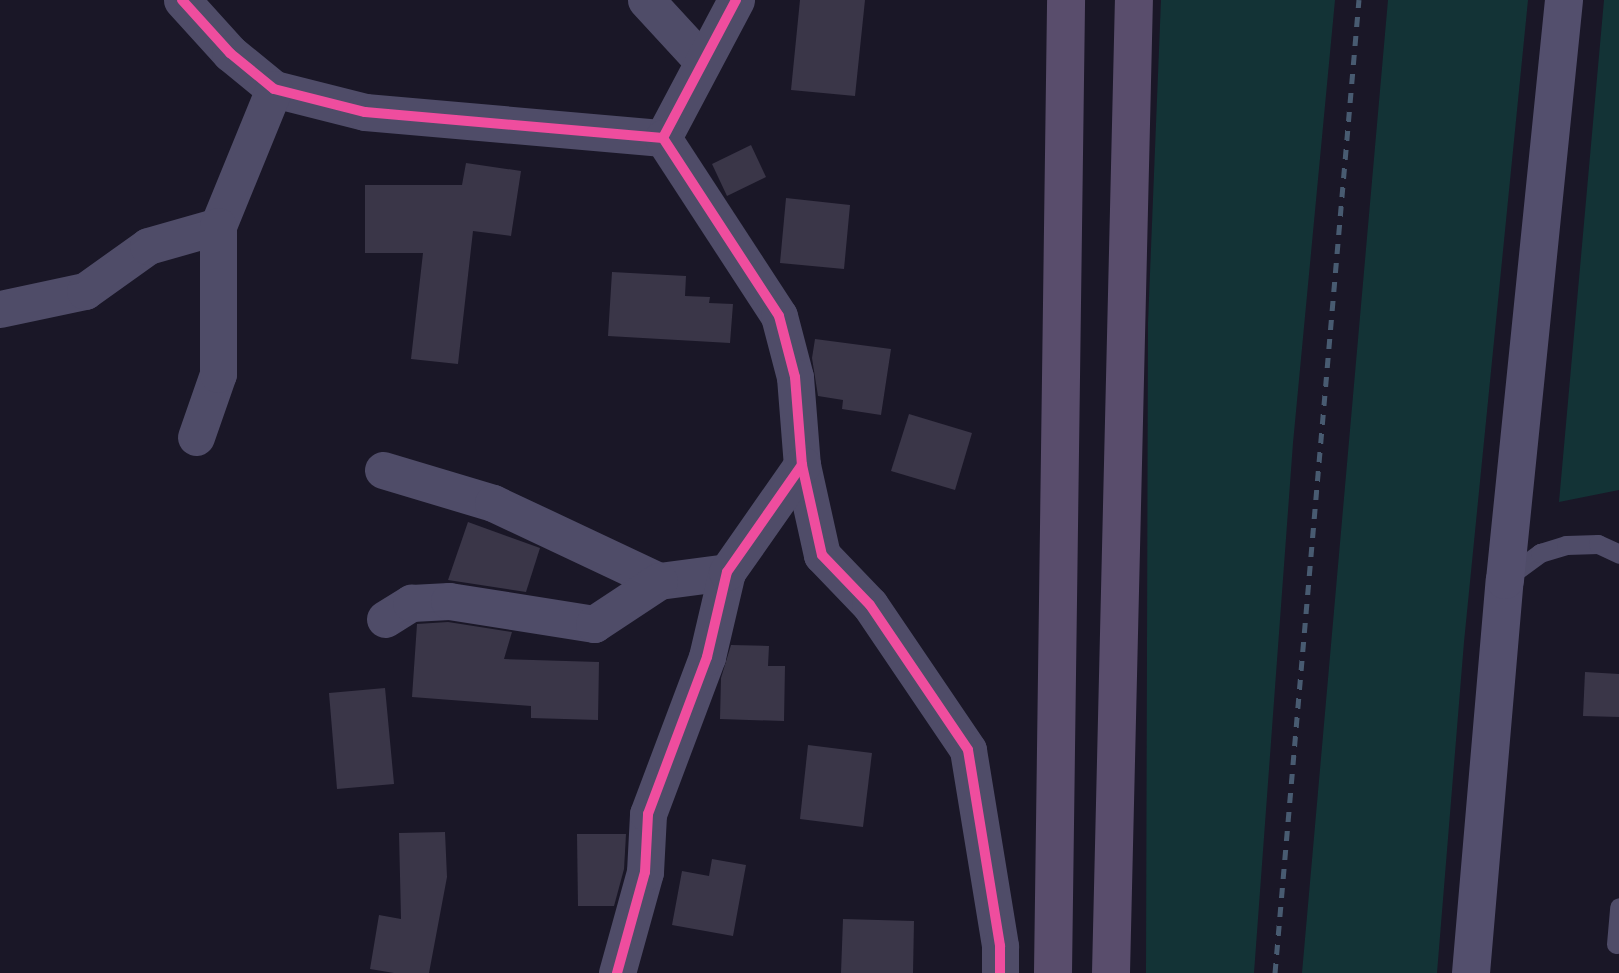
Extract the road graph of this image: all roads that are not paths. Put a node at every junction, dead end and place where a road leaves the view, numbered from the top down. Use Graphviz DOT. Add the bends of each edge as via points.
graph roads {
  1 [pos="182,0"];
  2 [pos="646,0"];
  3 [pos="736,0"];
  4 [pos="1066,0"];
  5 [pos="1134,0"];
  6 [pos="1564,0"];
  7 [pos="702,61"];
  8 [pos="274,89"];
  9 [pos="663,138"];
  10 [pos="218,226"];
  11 [pos="0,309"];
  12 [pos="196,437"];
  13 [pos="802,466"];
  14 [pos="383,470"];
  15 [pos="1619,554"];
  16 [pos="727,572"];
  17 [pos="1505,580"];
  18 [pos="659,581"];
  19 [pos="385,619"];
  20 [pos="594,625"];
  21 [pos="534,642"];
  22 [pos="1619,907"];
  23 [pos="1616,944"];
  24 [pos="617,973"];
  25 [pos="1000,973"];
  26 [pos="1053,973"];
  27 [pos="1111,973"];
  28 [pos="1471,973"];
  1 -- 8 [label="street" via="230,52"];
  2 -- 7 [label="street"];
  3 -- 7 [label="street"];
  4 -- 26 [label="main road"];
  5 -- 27 [label="main road"];
  6 -- 17 [label="main road"];
  7 -- 9 [label="street"];
  8 -- 9 [label="street" via="365,112"];
  8 -- 10 [label="street"];
  9 -- 13 [label="street" via="779,316 795,377"];
  10 -- 11 [label="street" via="148,246 85,291"];
  10 -- 12 [label="street" via="218,374"];
  13 -- 16 [label="street"];
  13 -- 25 [label="street" via="822,555 870,605 968,750 1000,946"];
  14 -- 18 [label="street" via="493,503"];
  15 -- 17 [label="lane" via="1598,544 1566,545 1540,553"];
  16 -- 18 [label="street"];
  16 -- 24 [label="street" via="707,657 648,814 645,872"];
  17 -- 28 [label="main road"];
  18 -- 20 [label="street"];
  19 -- 20 [label="street" via="411,603 449,601"];
  20 -- 21 [label="street"];
  22 -- 23 [label="lane"];
}
